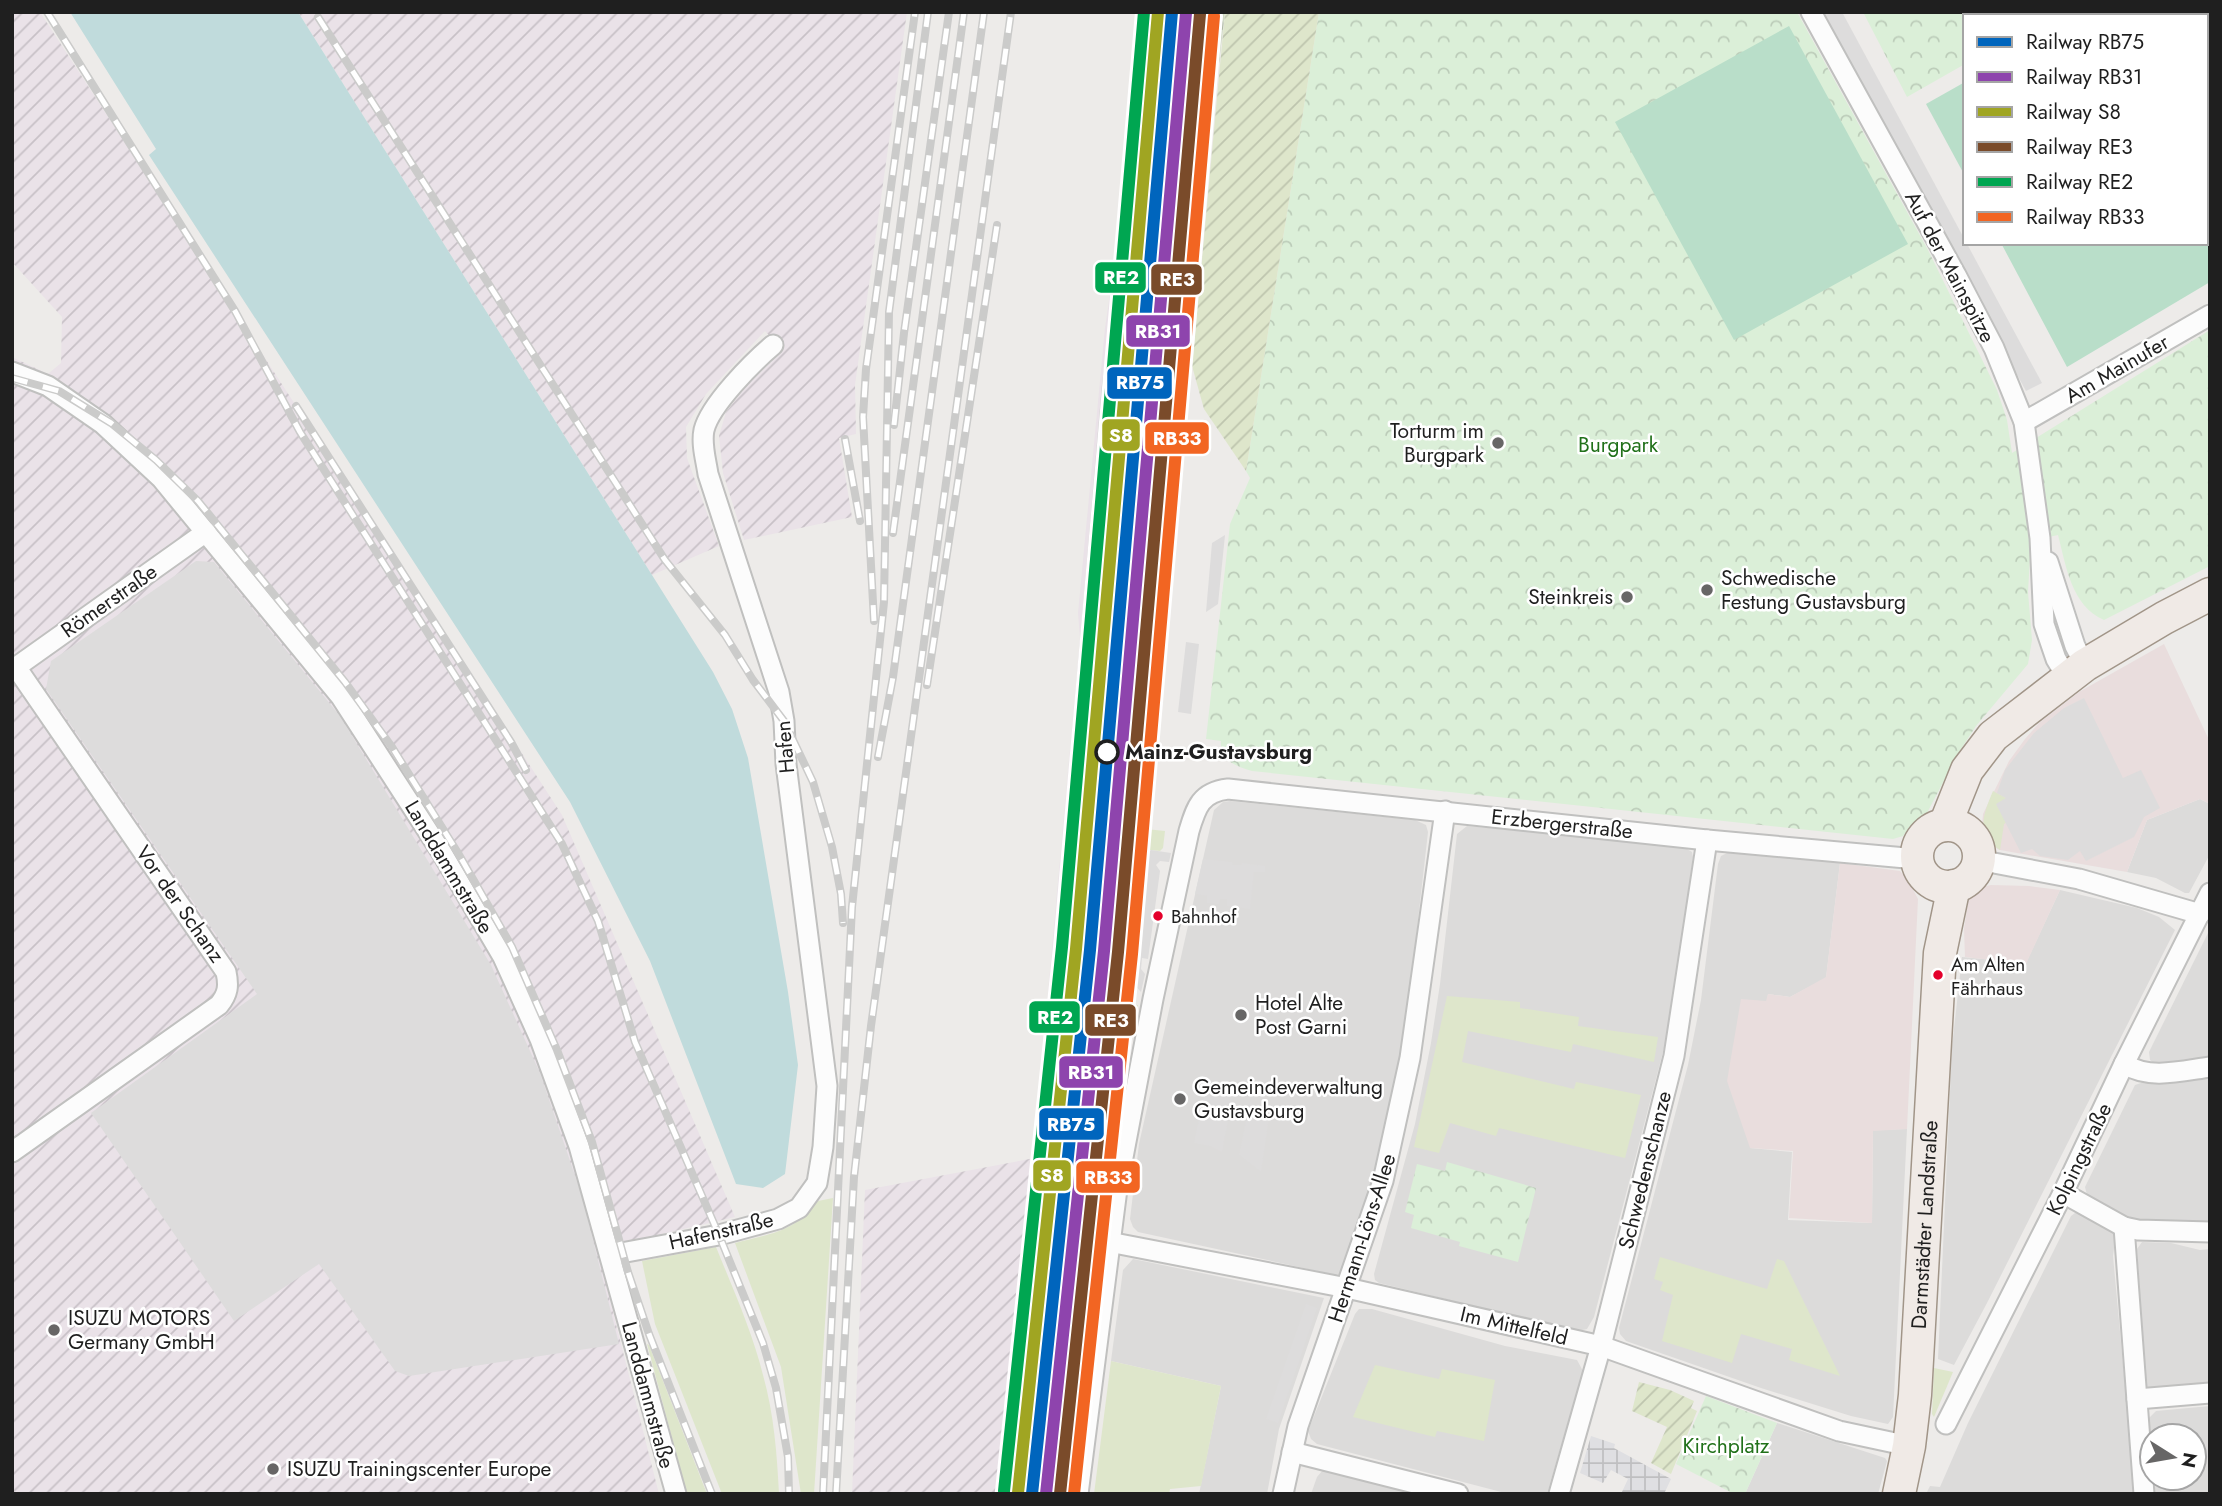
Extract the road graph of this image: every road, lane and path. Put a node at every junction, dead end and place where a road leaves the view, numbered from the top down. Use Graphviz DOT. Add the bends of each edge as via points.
graph roads {
  1 [pos="1811,12"];
  2 [pos="2210,315"];
  3 [pos="773,345"];
  4 [pos="12,372"];
  5 [pos="2024,422"];
  6 [pos="206,532"];
  7 [pos="2210,594"];
  8 [pos="14,668"];
  9 [pos="2076,671"];
  10 [pos="1444,811"];
  11 [pos="1954,827"];
  12 [pos="1707,840"];
  13 [pos="1917,859"];
  14 [pos="1978,860"];
  15 [pos="1946,885"];
  16 [pos="2210,893"];
  17 [pos="2200,914"];
  18 [pos="2124,1063"];
  19 [pos="2210,1067"];
  20 [pos="12,1152"];
  21 [pos="817,1183"];
  22 [pos="2063,1193"];
  23 [pos="2124,1227"];
  24 [pos="2210,1232"];
  25 [pos="1109,1242"];
  26 [pos="610,1255"];
  27 [pos="1347,1288"];
  28 [pos="1601,1346"];
  29 [pos="2210,1392"];
  30 [pos="2137,1399"];
  31 [pos="1946,1424"];
  32 [pos="1909,1446"];
  33 [pos="1292,1452"];
  34 [pos="676,1494"];
  35 [pos="1078,1494"];
  36 [pos="1283,1494"];
  37 [pos="1458,1494"];
  38 [pos="1559,1494"];
  39 [pos="1899,1494"];
  40 [pos="2144,1494"];
  1 -- 5 [label="street, Auf der Mainspitze" via="1994,348"];
  2 -- 5 [label="street, Am Mainufer"];
  3 -- 21 [label="street, Hafen" via="709,416 704,449 784,721 827,1086"];
  4 -- 6 [label="street, Landdammstraße" via="48,386 103,424 161,478"];
  5 -- 9 [label="street, Auf der Mainspitze" via="2040,538 2066,620"];
  6 -- 8 [label="street, Römerstraße"];
  6 -- 26 [label="street, Landdammstraße" via="356,719 503,957 540,1039 579,1146"];
  7 -- 9 [label="main road"];
  8 -- 20 [label="street, Vor der Schanz" via="226,972 229,983 219,1005"];
  9 -- 11 [label="main road" via="1993,736 1976,756 1959,787"];
  10 -- 12 [label="street, Erzbergerstraße"];
  10 -- 25 [label="street, Erzbergerstraße" via="1228,789 1207,794 1196,807 1128,1128"];
  10 -- 27 [label="street, Hermann-Löns-Allee" via="1410,1058 1383,1181"];
  11 -- 13 [label="main road" via="1924,836"];
  11 -- 14 [label="main road" via="1975,842"];
  12 -- 13 [label="street, Erzbergerstraße"];
  12 -- 28 [label="street, Schwedenschanze" via="1674,1056"];
  13 -- 15 [label="main road" via="1922,872"];
  14 -- 15 [label="main road" via="1970,877"];
  14 -- 17 [label="street" via="2079,879"];
  15 -- 32 [label="main road, Darmstädter Landstraße"];
  16 -- 17 [label="street, Kolpingstraße"];
  17 -- 18 [label="street, Kolpingstraße"];
  18 -- 19 [label="street" via="2151,1074"];
  18 -- 22 [label="street, Kolpingstraße"];
  21 -- 26 [label="street, Hafenstraße" via="799,1208 778,1219"];
  22 -- 23 [label="street"];
  22 -- 31 [label="street, Kolpingstraße"];
  23 -- 24 [label="street"];
  23 -- 30 [label="street"];
  25 -- 27 [label="street, Im Mittelfeld"];
  25 -- 35 [label="street"];
  26 -- 34 [label="street, Landdammstraße"];
  27 -- 28 [label="street, Im Mittelfeld"];
  27 -- 33 [label="street, Hermann-Löns-Allee"];
  28 -- 32 [label="street, Im Mittelfeld" via="1839,1430"];
  28 -- 38 [label="street, Schwedenschanze"];
  29 -- 30 [label="street"];
  30 -- 40 [label="street"];
  32 -- 39 [label="main road, Darmstädter Landstraße"];
  33 -- 36 [label="street, Hermann-Löns-Allee"];
  33 -- 37 [label="street"];
}
